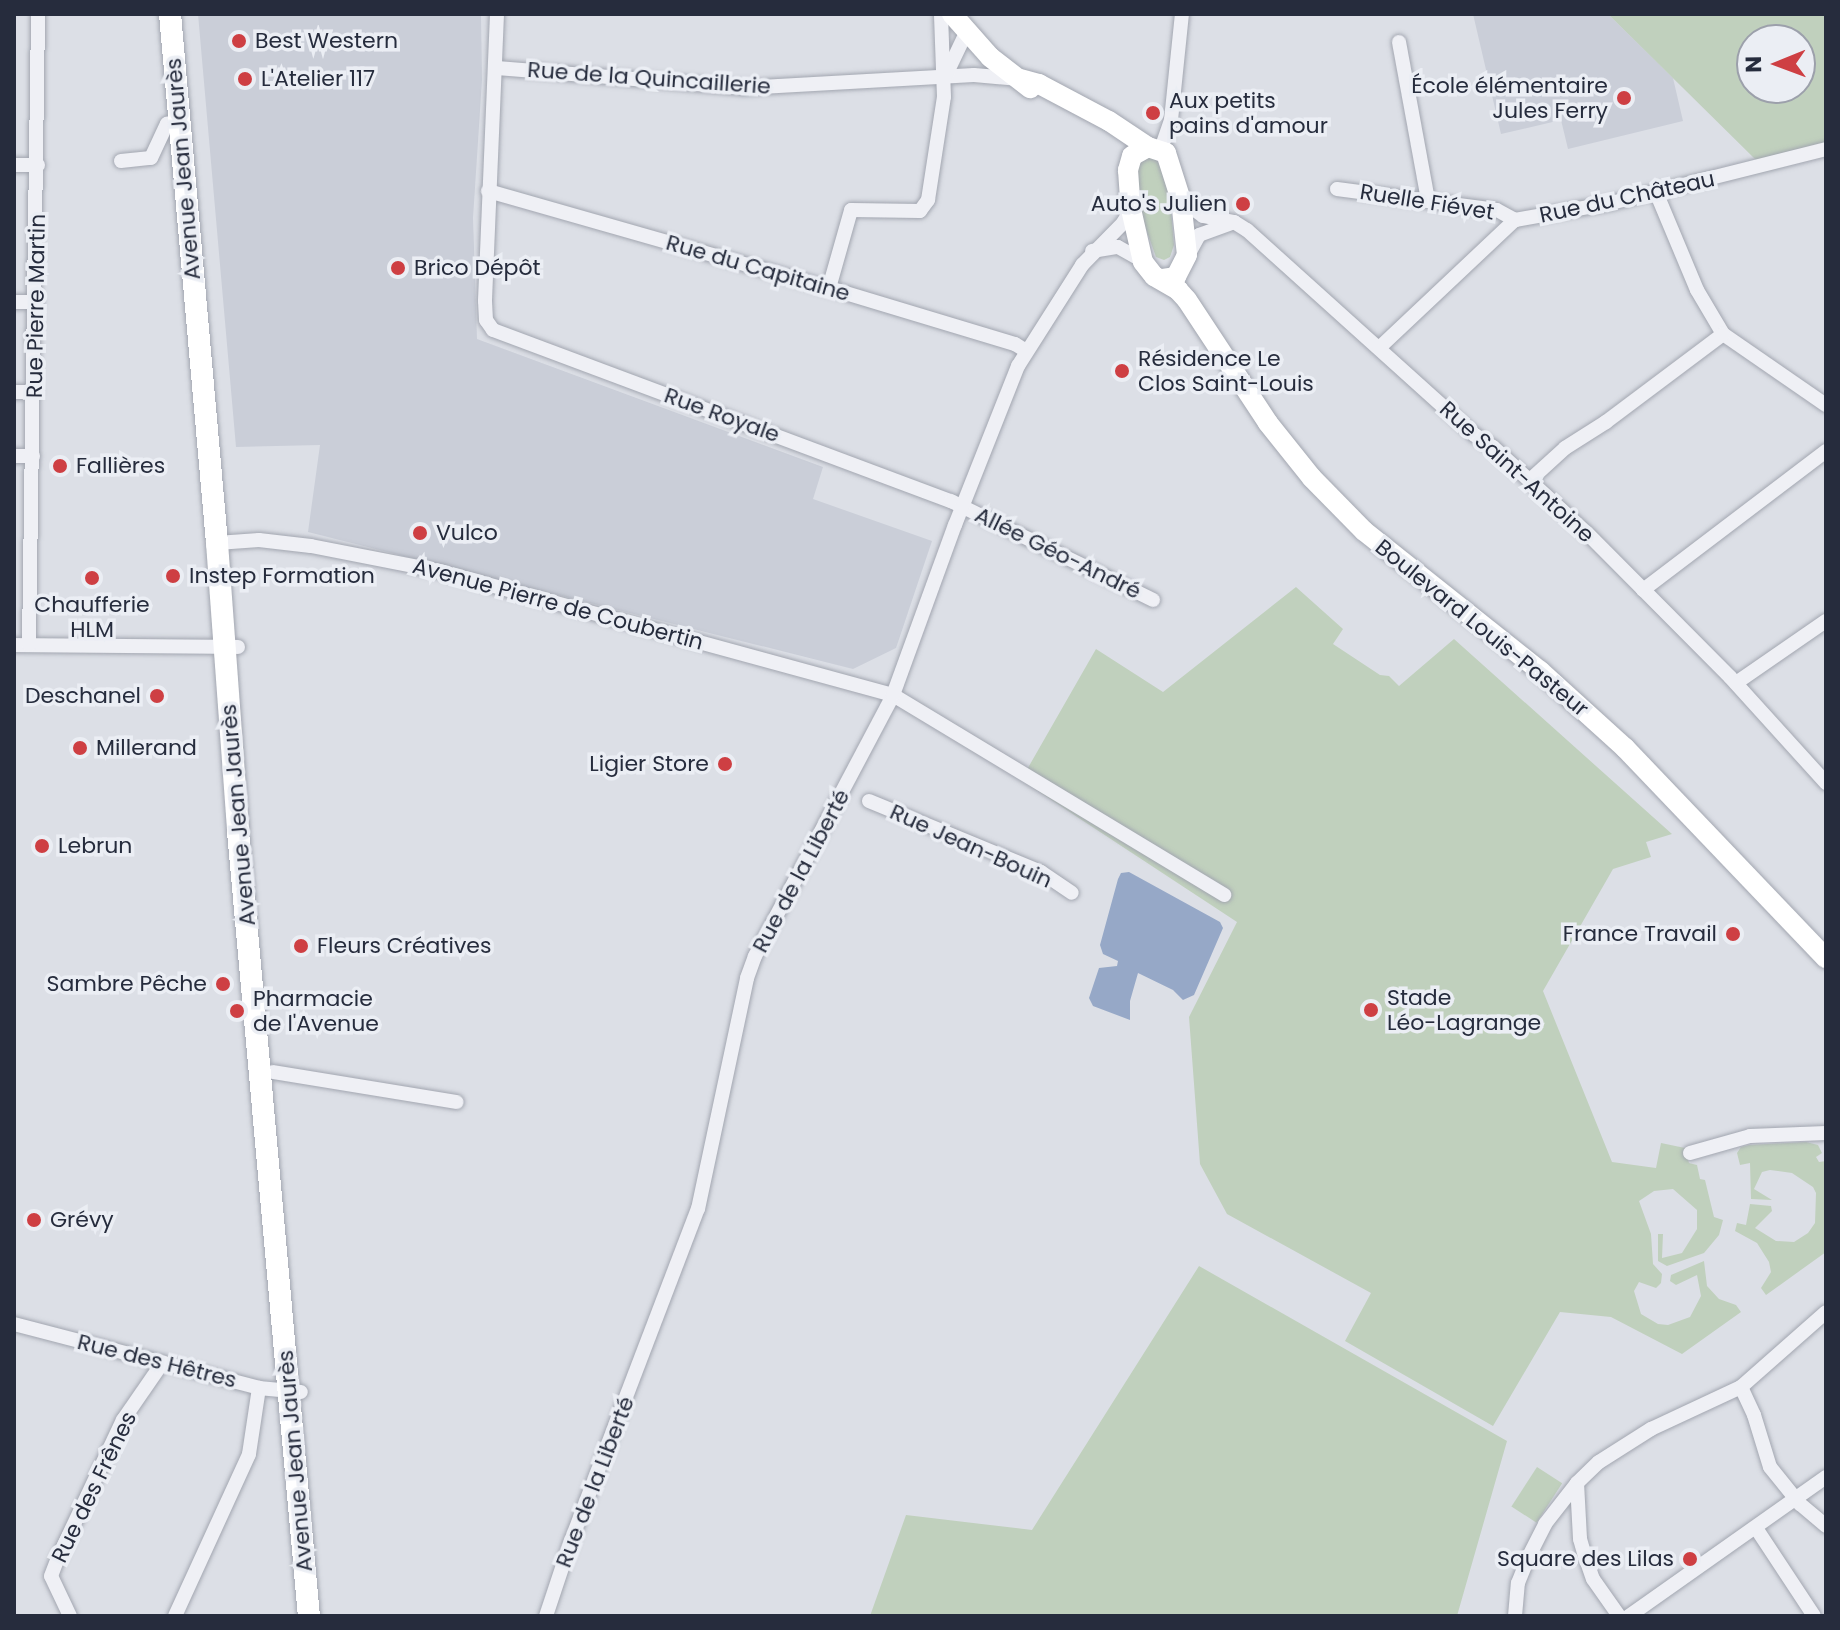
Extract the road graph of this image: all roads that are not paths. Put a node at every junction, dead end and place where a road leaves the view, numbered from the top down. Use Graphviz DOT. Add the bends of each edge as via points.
graph roads {
  1 [pos="38,14"];
  2 [pos="170,14"];
  3 [pos="185,14"];
  4 [pos="497,14"];
  5 [pos="941,14"];
  6 [pos="952,14"];
  7 [pos="1182,14"];
  8 [pos="966,33"];
  9 [pos="1399,42"];
  10 [pos="497,68"];
  11 [pos="945,77"];
  12 [pos="1020,79"];
  13 [pos="180,123"];
  14 [pos="1154,148"];
  15 [pos="1826,149"];
  16 [pos="121,161"];
  17 [pos="14,165"];
  18 [pos="38,165"];
  19 [pos="1128,170"];
  20 [pos="1337,189"];
  21 [pos="488,191"];
  22 [pos="1656,192"];
  23 [pos="1181,200"];
  24 [pos="1428,200"];
  25 [pos="1131,209"];
  26 [pos="1515,220"];
  27 [pos="1234,222"];
  28 [pos="1092,251"];
  29 [pos="1187,259"];
  30 [pos="1143,262"];
  31 [pos="1161,279"];
  32 [pos="829,288"];
  33 [pos="14,302"];
  34 [pos="36,302"];
  35 [pos="1723,334"];
  36 [pos="1216,339"];
  37 [pos="1379,348"];
  38 [pos="1026,351"];
  39 [pos="14,392"];
  40 [pos="34,392"];
  41 [pos="1825,401"];
  42 [pos="1826,451"];
  43 [pos="14,456"];
  44 [pos="33,456"];
  45 [pos="1530,480"];
  46 [pos="963,507"];
  47 [pos="223,543"];
  48 [pos="1643,590"];
  49 [pos="1153,600"];
  50 [pos="1826,621"];
  51 [pos="21,645"];
  52 [pos="231,647"];
  53 [pos="1736,683"];
  54 [pos="893,695"];
  55 [pos="1826,783"];
  56 [pos="869,801"];
  57 [pos="1072,893"];
  58 [pos="1224,895"];
  59 [pos="1826,958"];
  60 [pos="256,960"];
  61 [pos="273,1072"];
  62 [pos="457,1102"];
  63 [pos="1826,1133"];
  64 [pos="1690,1153"];
  65 [pos="1826,1312"];
  66 [pos="14,1324"];
  67 [pos="163,1362"];
  68 [pos="1741,1387"];
  69 [pos="259,1388"];
  70 [pos="294,1392"];
  71 [pos="1826,1477"];
  72 [pos="1577,1483"];
  73 [pos="1794,1498"];
  74 [pos="1826,1526"];
  75 [pos="1756,1528"];
  76 [pos="70,1616"];
  77 [pos="175,1616"];
  78 [pos="309,1616"];
  79 [pos="320,1616"];
  80 [pos="546,1616"];
  81 [pos="1515,1616"];
  82 [pos="1619,1616"];
  83 [pos="1629,1616"];
  84 [pos="1814,1616"];
  1 -- 18 [label="street, Rue Pierre Martin"];
  2 -- 13 [label="main road, Avenue Jean Jaurès"];
  3 -- 47 [label="main road, Avenue Jean Jaurès"];
  4 -- 10 [label="street"];
  5 -- 11 [label="street"];
  6 -- 8 [label="main road"];
  7 -- 14 [label="street" via="1171,120"];
  8 -- 11 [label="street"];
  8 -- 12 [label="main road"];
  9 -- 24 [label="street"];
  10 -- 11 [label="street, Rue de la Quincaillerie" via="743,88"];
  10 -- 21 [label="street"];
  11 -- 12 [label="street, Rue de la Quincaillerie"];
  11 -- 32 [label="street" via="925,207 851,210"];
  12 -- 14 [label="main road" via="1039,84"];
  12 -- 19 [label="main road" via="1115,142"];
  13 -- 16 [label="street" via="167,124 151,158"];
  13 -- 47 [label="main road, Avenue Jean Jaurès"];
  14 -- 19 [label="main road" via="1132,156"];
  14 -- 23 [label="main road" via="1172,165"];
  15 -- 22 [label="street, Rue du Château"];
  17 -- 18 [label="street"];
  18 -- 34 [label="street, Rue Pierre Martin"];
  19 -- 25 [label="main road"];
  20 -- 24 [label="street, Ruelle Fiévet"];
  21 -- 32 [label="street, Rue du Capitaine"];
  21 -- 46 [label="street, Rue Royale" via="486,320 493,330"];
  22 -- 26 [label="street, Rue du Château"];
  22 -- 35 [label="street" via="1697,290"];
  23 -- 27 [label="street, Rue Saint-Antoine" via="1203,216"];
  23 -- 29 [label="main road"];
  24 -- 26 [label="street, Ruelle Fiévet" via="1497,210"];
  25 -- 28 [label="street, Rue de la Liberté"];
  25 -- 30 [label="main road"];
  26 -- 37 [label="street, Rue du Château"];
  27 -- 29 [label="street" via="1199,235"];
  27 -- 37 [label="street, Rue Saint-Antoine"];
  28 -- 30 [label="street" via="1118,247"];
  28 -- 38 [label="street, Rue de la Liberté"];
  29 -- 31 [label="main road" via="1176,277"];
  29 -- 36 [label="main road" via="1189,281"];
  30 -- 31 [label="main road, Boulevard Louis-Pasteur"];
  31 -- 36 [label="main road, Boulevard Louis-Pasteur" via="1178,290"];
  32 -- 38 [label="street, Rue du Capitaine"];
  33 -- 34 [label="street"];
  34 -- 40 [label="street, Rue Pierre Martin"];
  35 -- 41 [label="street"];
  35 -- 45 [label="street" via="1565,448"];
  36 -- 59 [label="main road, Boulevard Louis-Pasteur" via="1268,423 1326,494 1625,748"];
  37 -- 45 [label="street, Rue Saint-Antoine"];
  38 -- 46 [label="street, Rue de la Liberté"];
  39 -- 40 [label="street"];
  40 -- 44 [label="street, Rue Pierre Martin"];
  42 -- 48 [label="street"];
  43 -- 44 [label="street"];
  44 -- 51 [label="street, Rue Pierre Martin"];
  45 -- 48 [label="street, Rue Saint-Antoine"];
  46 -- 49 [label="street, Allée Géo-André"];
  46 -- 54 [label="street, Rue de la Liberté"];
  47 -- 52 [label="main road, Avenue Jean Jaurès"];
  47 -- 54 [label="street, Avenue Pierre de Coubertin" via="259,540 311,546 443,572"];
  48 -- 53 [label="street, Rue Saint-Antoine"];
  50 -- 53 [label="street"];
  51 -- 52 [label="street"];
  52 -- 60 [label="main road, Avenue Jean Jaurès"];
  53 -- 55 [label="street, Rue Saint-Antoine"];
  54 -- 58 [label="street, Avenue Pierre de Coubertin"];
  54 -- 80 [label="street, Rue de la Liberté" via="776,912 747,978 698,1209"];
  56 -- 57 [label="street, Rue Jean-Bouin" via="1041,872"];
  60 -- 61 [label="main road, Avenue Jean Jaurès"];
  60 -- 70 [label="main road, Avenue Jean Jaurès"];
  61 -- 62 [label="street"];
  61 -- 70 [label="main road, Avenue Jean Jaurès"];
  63 -- 64 [label="street" via="1750,1136"];
  65 -- 68 [label="street"];
  66 -- 67 [label="street, Rue des Hêtres"];
  67 -- 69 [label="street, Rue des Hêtres"];
  67 -- 76 [label="street, Rue des Frênes" via="123,1420 51,1576"];
  68 -- 72 [label="street" via="1651,1429"];
  68 -- 73 [label="street" via="1770,1467"];
  69 -- 70 [label="street, Rue des Hêtres"];
  69 -- 77 [label="street" via="249,1454"];
  70 -- 78 [label="main road, Avenue Jean Jaurès"];
  70 -- 79 [label="main road, Avenue Jean Jaurès"];
  71 -- 73 [label="street"];
  72 -- 81 [label="street" via="1545,1524 1529,1556 1518,1583"];
  72 -- 82 [label="street" via="1585,1556 1593,1579"];
  73 -- 74 [label="street"];
  73 -- 75 [label="street"];
  75 -- 83 [label="street"];
  75 -- 84 [label="street"];
}
